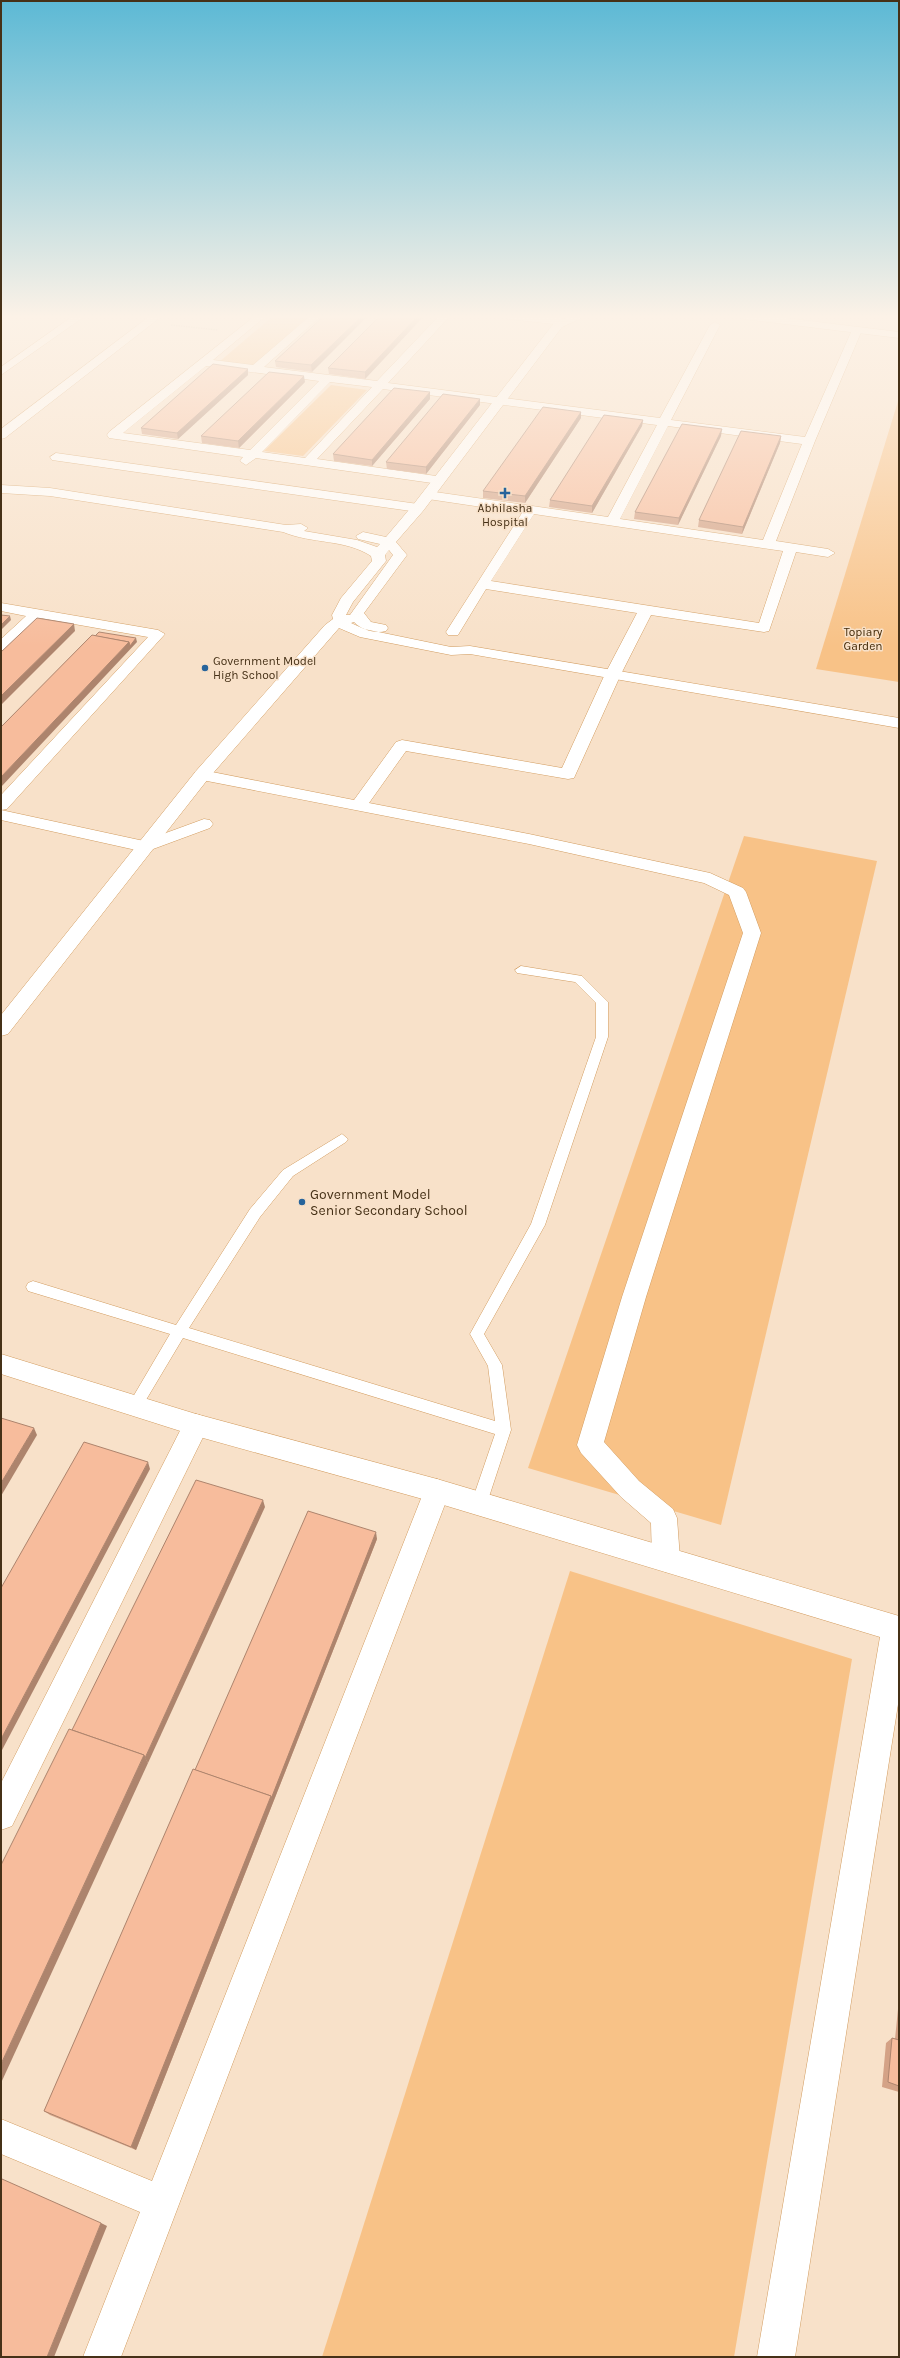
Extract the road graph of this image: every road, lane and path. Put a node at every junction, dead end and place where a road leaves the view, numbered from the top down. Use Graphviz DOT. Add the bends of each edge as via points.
graph roads {
  1 [pos="11,426"];
  2 [pos="124,426"];
  3 [pos="281,426"];
  4 [pos="342,426"];
  5 [pos="480,426"];
  6 [pos="664,426"];
  7 [pos="696,426"];
  8 [pos="815,426"];
  9 [pos="1,434"];
  10 [pos="809,441"];
  11 [pos="254,454"];
  12 [pos="56,457"];
  13 [pos="308,462"];
  14 [pos="1,478"];
  15 [pos="439,480"];
  16 [pos="224,481"];
  17 [pos="1,489"];
  18 [pos="50,492"];
  19 [pos="428,495"];
  20 [pos="418,508"];
  21 [pos="530,510"];
  22 [pos="612,522"];
  23 [pos="286,529"];
  24 [pos="388,544"];
  25 [pos="768,544"];
  26 [pos="791,548"];
  27 [pos="828,553"];
  28 [pos="378,554"];
  29 [pos="482,584"];
  30 [pos="1,607"];
  31 [pos="646,610"];
  32 [pos="38,613"];
  33 [pos="357,617"];
  34 [pos="340,621"];
  35 [pos="453,632"];
  36 [pos="1,647"];
  37 [pos="470,650"];
  38 [pos="613,674"];
  39 [pos="899,723"];
  40 [pos="202,775"];
  41 [pos="1,806"];
  42 [pos="358,806"];
  43 [pos="1,815"];
  44 [pos="204,824"];
  45 [pos="145,847"];
  46 [pos="521,970"];
  47 [pos="1,1029"];
  48 [pos="342,1139"];
  49 [pos="33,1287"];
  50 [pos="179,1332"];
  51 [pos="1,1364"];
  52 [pos="135,1406"];
  53 [pos="196,1425"];
  54 [pos="504,1430"];
  55 [pos="437,1491"];
  56 [pos="479,1504"];
  57 [pos="666,1559"];
  58 [pos="898,1628"];
  59 [pos="1,1815"];
  60 [pos="1,2136"];
  61 [pos="161,2203"];
  62 [pos="102,2357"];
  63 [pos="776,2357"];
  1 -- 9 [label="street"];
  2 -- 11 [label="street" via="113,435"];
  3 -- 11 [label="street"];
  4 -- 13 [label="street"];
  5 -- 15 [label="street"];
  6 -- 22 [label="street"];
  7 -- 10 [label="street"];
  8 -- 10 [label="street"];
  10 -- 25 [label="street"];
  11 -- 13 [label="street"];
  11 -- 16 [label="street"];
  12 -- 16 [label="street"];
  13 -- 15 [label="street"];
  14 -- 18 [label="street"];
  15 -- 19 [label="street"];
  16 -- 20 [label="street"];
  17 -- 18 [label="street"];
  18 -- 23 [label="street"];
  19 -- 20 [label="street"];
  19 -- 21 [label="street"];
  20 -- 24 [label="street"];
  21 -- 22 [label="street"];
  21 -- 29 [label="street"];
  22 -- 25 [label="street"];
  23 -- 24 [label="street" via="305,528 374,538"];
  23 -- 28 [label="street" via="299,536 364,546"];
  24 -- 28 [label="street"];
  24 -- 33 [label="street" via="397,549 400,555 398,560 358,610"];
  25 -- 26 [label="street"];
  26 -- 27 [label="street"];
  26 -- 31 [label="street" via="764,628"];
  28 -- 34 [label="street" via="379,561 341,610"];
  29 -- 31 [label="street"];
  29 -- 35 [label="street"];
  30 -- 32 [label="street"];
  31 -- 38 [label="street"];
  32 -- 36 [label="street"];
  32 -- 41 [label="street" via="158,634"];
  33 -- 34 [label="street"];
  33 -- 37 [label="street" via="366,625 457,643"];
  34 -- 37 [label="street" via="349,629 360,633 451,651"];
  34 -- 40 [label="street" via="330,628"];
  37 -- 38 [label="street"];
  38 -- 39 [label="street"];
  38 -- 42 [label="street" via="568,774 402,745"];
  40 -- 42 [label="street"];
  40 -- 45 [label="street"];
  42 -- 57 [label="street" via="529,839 710,879 737,892 752,933 634,1297 590,1445 630,1489 664,1518"];
  43 -- 45 [label="street"];
  44 -- 45 [label="street"];
  45 -- 47 [label="street"];
  46 -- 54 [label="lane" via="578,979 602,1002 602,1037 538,1225 477,1334 495,1365"];
  48 -- 50 [label="lane" via="288,1173 255,1213"];
  49 -- 50 [label="lane"];
  50 -- 52 [label="lane"];
  50 -- 54 [label="lane"];
  51 -- 52 [label="street"];
  52 -- 53 [label="street"];
  53 -- 55 [label="street"];
  53 -- 59 [label="street"];
  54 -- 56 [label="lane"];
  55 -- 56 [label="street"];
  55 -- 61 [label="street"];
  56 -- 57 [label="street"];
  57 -- 58 [label="street"];
  58 -- 63 [label="street"];
  60 -- 61 [label="street"];
  61 -- 62 [label="street"];
}
